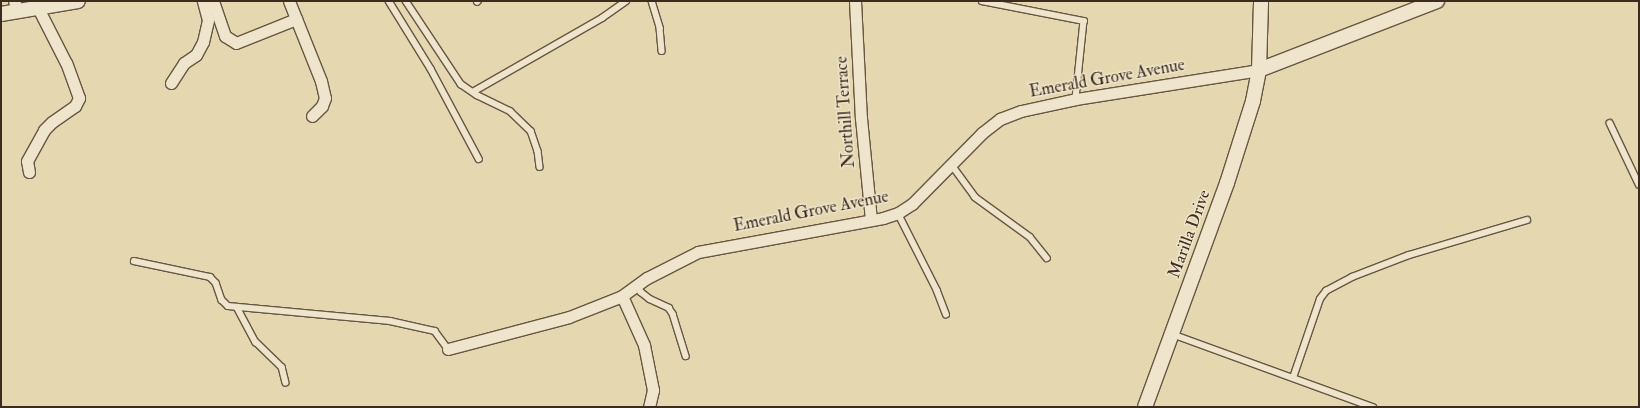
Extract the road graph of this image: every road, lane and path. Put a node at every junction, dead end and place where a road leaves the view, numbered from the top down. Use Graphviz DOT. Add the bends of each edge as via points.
graph roads {
  1 [pos="78,1"];
  2 [pos="203,1"];
  3 [pos="214,1"];
  4 [pos="289,1"];
  5 [pos="388,1"];
  6 [pos="406,1"];
  7 [pos="626,1"];
  8 [pos="652,1"];
  9 [pos="855,1"];
  10 [pos="982,1"];
  11 [pos="1261,1"];
  12 [pos="1437,1"];
  13 [pos="16,6"];
  14 [pos="38,8"];
  15 [pos="1,14"];
  16 [pos="296,19"];
  17 [pos="662,50"];
  18 [pos="1259,70"];
  19 [pos="171,82"];
  20 [pos="473,92"];
  21 [pos="1076,99"];
  22 [pos="312,116"];
  23 [pos="1610,123"];
  24 [pos="478,159"];
  25 [pos="952,165"];
  26 [pos="540,167"];
  27 [pos="29,172"];
  28 [pos="1639,184"];
  29 [pos="898,213"];
  30 [pos="871,220"];
  31 [pos="1527,220"];
  32 [pos="1047,258"];
  33 [pos="134,261"];
  34 [pos="637,284"];
  35 [pos="622,296"];
  36 [pos="237,307"];
  37 [pos="946,314"];
  38 [pos="1172,334"];
  39 [pos="448,349"];
  40 [pos="686,356"];
  41 [pos="1293,378"];
  42 [pos="286,383"];
  43 [pos="649,407"];
  44 [pos="1145,407"];
  45 [pos="1374,407"];
  1 -- 14 [label="street"];
  2 -- 19 [label="street" via="208,20 203,42 196,55 184,63"];
  3 -- 16 [label="street" via="225,36 236,43"];
  4 -- 16 [label="street"];
  5 -- 24 [label="lane" via="431,69"];
  6 -- 20 [label="lane" via="461,84"];
  7 -- 20 [label="lane" via="602,18"];
  8 -- 17 [label="lane" via="660,28"];
  9 -- 30 [label="street, Northill Terrace" via="861,118"];
  10 -- 21 [label="lane" via="1084,21"];
  11 -- 18 [label="street, Marilla Drive"];
  12 -- 18 [label="street, Emerald Grove Avenue"];
  13 -- 14 [label="street"];
  13 -- 15 [label="street"];
  14 -- 27 [label="street" via="66,63 79,98 75,106 44,130 27,160"];
  16 -- 22 [label="street" via="321,81 325,98 322,106"];
  18 -- 21 [label="street, Emerald Grove Avenue"];
  18 -- 38 [label="street, Marilla Drive" via="1254,101"];
  20 -- 26 [label="lane" via="510,111 530,131 538,151"];
  21 -- 25 [label="street, Emerald Grove Avenue" via="1022,111 1000,119 982,133"];
  23 -- 28 [label="lane"];
  25 -- 29 [label="street, Emerald Grove Avenue" via="912,204"];
  25 -- 32 [label="lane" via="975,197 1030,237"];
  29 -- 30 [label="street, Emerald Grove Avenue"];
  29 -- 37 [label="lane" via="937,290"];
  30 -- 34 [label="street, Emerald Grove Avenue" via="698,252"];
  31 -- 41 [label="lane" via="1409,255 1352,277 1326,291 1320,300"];
  33 -- 36 [label="lane" via="210,277 216,282 222,300 228,306"];
  34 -- 35 [label="street, Emerald Grove Avenue"];
  34 -- 40 [label="lane" via="641,292 669,308 674,314"];
  35 -- 39 [label="street, Emerald Grove Avenue" via="569,317"];
  35 -- 43 [label="street" via="644,346 652,390"];
  36 -- 39 [label="lane" via="390,321 435,331"];
  36 -- 42 [label="lane" via="256,342 282,367"];
  38 -- 41 [label="lane"];
  38 -- 44 [label="street, Marilla Drive"];
  41 -- 45 [label="lane"];
}
